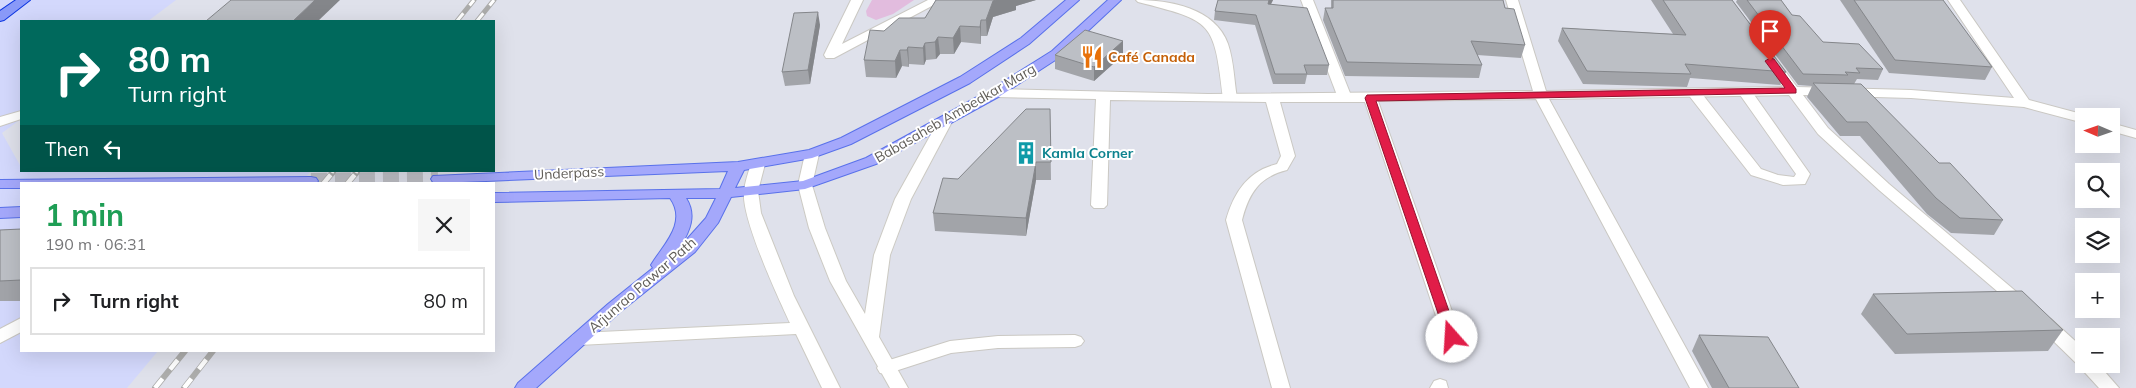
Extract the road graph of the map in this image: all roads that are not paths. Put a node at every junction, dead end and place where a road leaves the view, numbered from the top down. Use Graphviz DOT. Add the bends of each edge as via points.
graph roads {
  1 [pos="24,0"];
  2 [pos="856,0"];
  3 [pos="937,0"];
  4 [pos="1073,0"];
  5 [pos="1115,0"];
  6 [pos="1142,0"];
  7 [pos="1307,0"];
  8 [pos="1512,0"];
  9 [pos="1954,0"];
  10 [pos="0,17"];
  11 [pos="1765,53"];
  12 [pos="1792,91"];
  13 [pos="1745,92"];
  14 [pos="995,93"];
  15 [pos="1694,93"];
  16 [pos="1102,95"];
  17 [pos="1541,96"];
  18 [pos="1230,98"];
  19 [pos="1272,98"];
  20 [pos="1345,98"];
  21 [pos="1370,98"];
  22 [pos="2024,102"];
  23 [pos="20,115"];
  24 [pos="2075,116"];
  25 [pos="946,120"];
  26 [pos="0,122"];
  27 [pos="2120,130"];
  28 [pos="2136,134"];
  29 [pos="812,154"];
  30 [pos="758,164"];
  31 [pos="738,166"];
  32 [pos="438,179"];
  33 [pos="312,181"];
  34 [pos="208,182"];
  35 [pos="0,184"];
  36 [pos="20,184"];
  37 [pos="805,185"];
  38 [pos="751,191"];
  39 [pos="674,193"];
  40 [pos="727,193"];
  41 [pos="495,197"];
  42 [pos="1099,205"];
  43 [pos="20,212"];
  44 [pos="0,213"];
  45 [pos="650,280"];
  46 [pos="20,325"];
  47 [pos="802,328"];
  48 [pos="0,337"];
  49 [pos="1452,337"];
  50 [pos="579,339"];
  51 [pos="870,339"];
  52 [pos="1076,341"];
  53 [pos="2075,351"];
  54 [pos="886,368"];
  55 [pos="2096,373"];
  56 [pos="524,388"];
  57 [pos="831,388"];
  58 [pos="899,388"];
  59 [pos="1281,388"];
  60 [pos="1699,388"];
  61 [pos="2110,388"];
  1 -- 10 [label="highway"];
  2 -- 3 [label="street" via="830,56"];
  4 -- 29 [label="main road, Babasaheb Ambedkar Marg" via="1025,41 965,80 846,141"];
  5 -- 14 [label="main road, Babasaheb Ambedkar Marg" via="1056,54"];
  6 -- 18 [label="street" via="1185,11 1204,21 1218,35"];
  7 -- 20 [label="street"];
  8 -- 17 [label="street"];
  9 -- 22 [label="street"];
  11 -- 12 [label="street"];
  12 -- 13 [label="street"];
  12 -- 22 [label="street" via="1911,94"];
  12 -- 53 [label="street" via="1823,131 1884,187"];
  13 -- 15 [label="street"];
  13 -- 15 [label="street" via="1803,174 1800,181 1788,182 1756,172"];
  14 -- 16 [label="street"];
  14 -- 25 [label="main road, Babasaheb Ambedkar Marg"];
  15 -- 17 [label="street"];
  16 -- 18 [label="street"];
  16 -- 42 [label="street"];
  17 -- 21 [label="street"];
  17 -- 60 [label="street"];
  18 -- 19 [label="street"];
  19 -- 20 [label="street"];
  19 -- 59 [label="street" via="1288,156 1282,167 1264,172 1249,188 1238,203 1234,220"];
  20 -- 21 [label="street"];
  21 -- 49 [label="street"];
  22 -- 24 [label="street"];
  23 -- 26 [label="street"];
  25 -- 37 [label="main road, Babasaheb Ambedkar Marg" via="871,161"];
  25 -- 51 [label="street" via="903,199 882,255"];
  27 -- 28 [label="street"];
  29 -- 30 [label="main road, Babasaheb Ambedkar Marg"];
  29 -- 37 [label="street"];
  30 -- 31 [label="main road, Babasaheb Ambedkar Marg"];
  30 -- 38 [label="street"];
  31 -- 32 [label="main road, Underpass"];
  31 -- 40 [label="main road, Arjunrao Pawar Path"];
  33 -- 34 [label="main road"];
  35 -- 36 [label="main road"];
  37 -- 38 [label="main road, Babasaheb Ambedkar Marg"];
  37 -- 51 [label="street" via="817,228 838,281"];
  38 -- 40 [label="main road, Underpass"];
  38 -- 47 [label="street" via="753,213"];
  39 -- 40 [label="main road, Underpass"];
  39 -- 41 [label="main road, Underpass"];
  39 -- 45 [label="main road" via="686,211 685,221"];
  40 -- 45 [label="main road, Arjunrao Pawar Path" via="713,220 689,248"];
  43 -- 44 [label="main road"];
  45 -- 50 [label="main road, Arjunrao Pawar Path"];
  46 -- 48 [label="street"];
  47 -- 50 [label="street"];
  47 -- 57 [label="street"];
  50 -- 56 [label="main road, Arjunrao Pawar Path"];
  51 -- 54 [label="street"];
  52 -- 54 [label="street" via="998,342 950,347"];
  54 -- 58 [label="street"];
  55 -- 61 [label="street"];
}
